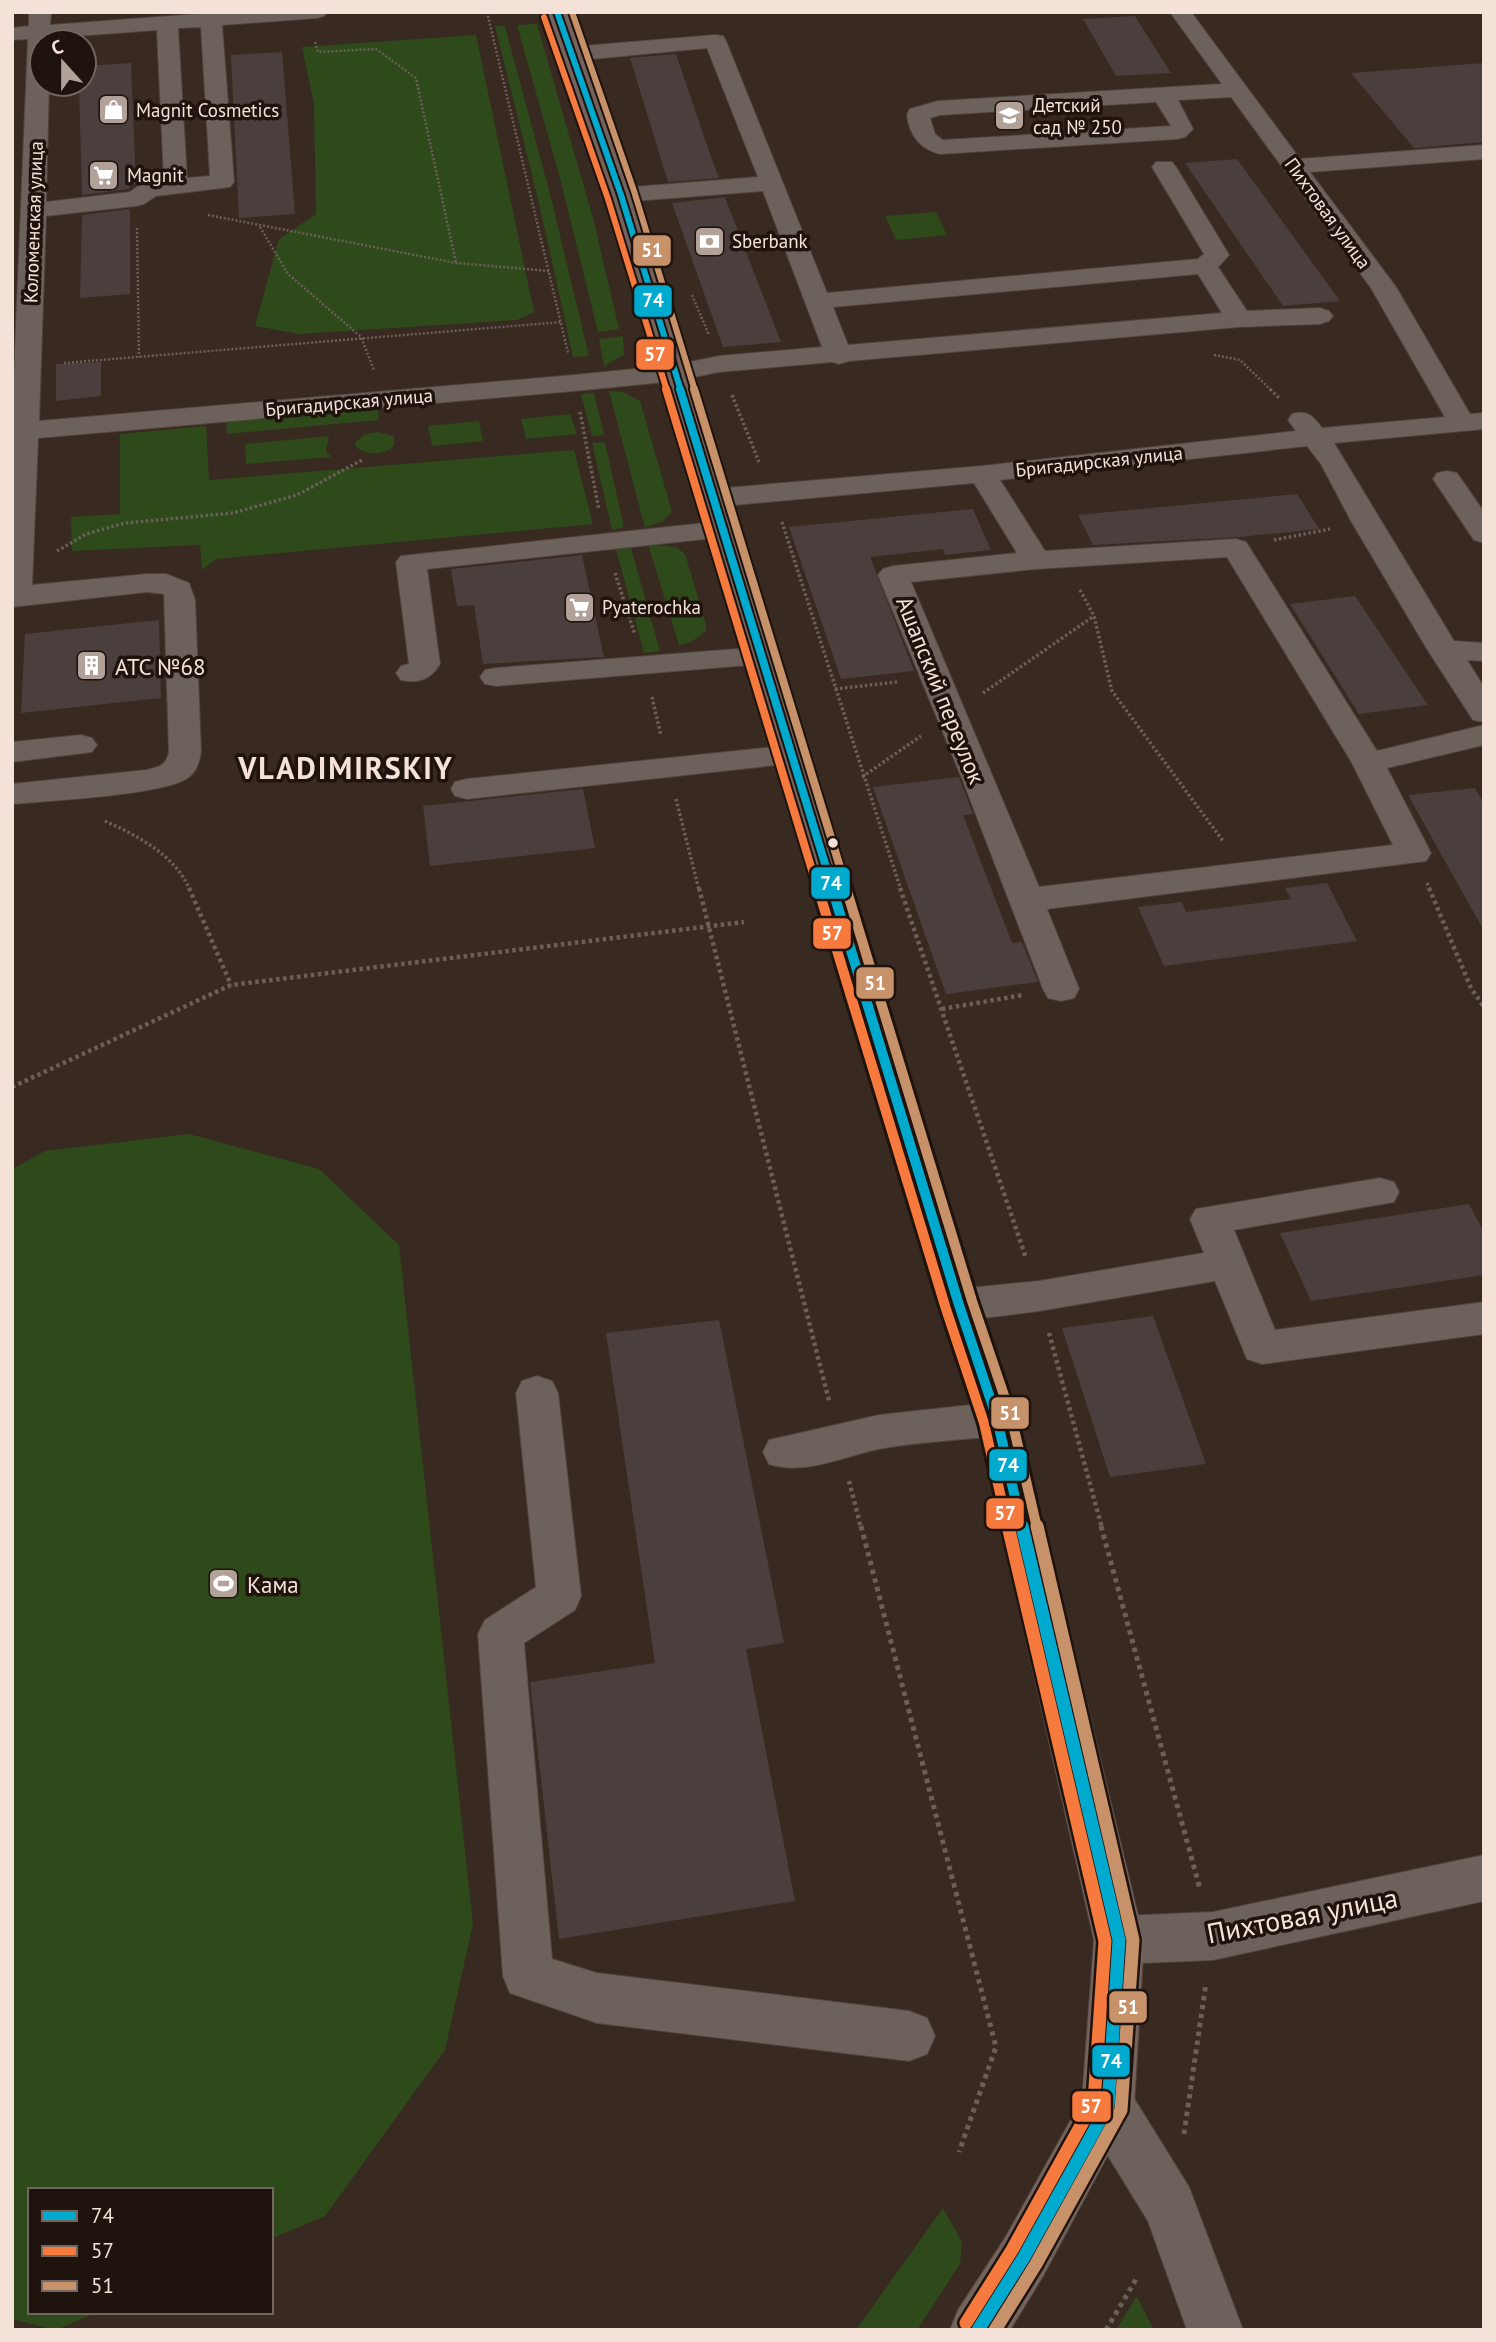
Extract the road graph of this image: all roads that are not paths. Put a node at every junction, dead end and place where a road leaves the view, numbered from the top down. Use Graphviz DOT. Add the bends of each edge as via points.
graph roads {
  1 [pos="317,12"];
  2 [pos="557,12"];
  3 [pos="1180,12"];
  4 [pos="308,13"];
  5 [pos="211,20"];
  6 [pos="40,22"];
  7 [pos="167,23"];
  8 [pos="12,34"];
  9 [pos="571,54"];
  10 [pos="1238,90"];
  11 [pos="1163,95"];
  12 [pos="1484,152"];
  13 [pos="1294,166"];
  14 [pos="1164,167"];
  15 [pos="772,183"];
  16 [pos="176,186"];
  17 [pos="621,195"];
  18 [pos="32,212"];
  19 [pos="1205,266"];
  20 [pos="818,302"];
  21 [pos="1320,316"];
  22 [pos="1239,319"];
  23 [pos="839,356"];
  24 [pos="674,373"];
  25 [pos="1363,410"];
  26 [pos="1473,422"];
  27 [pos="1309,428"];
  28 [pos="24,431"];
  29 [pos="1055,440"];
  30 [pos="982,474"];
  31 [pos="1447,479"];
  32 [pos="718,514"];
  33 [pos="1484,534"];
  34 [pos="1050,559"];
  35 [pos="13,597"];
  36 [pos="1442,649"];
  37 [pos="1484,652"];
  38 [pos="762,656"];
  39 [pos="412,673"];
  40 [pos="496,677"];
  41 [pos="1484,713"];
  42 [pos="1484,735"];
  43 [pos="81,745"];
  44 [pos="12,752"];
  45 [pos="793,755"];
  46 [pos="1368,763"];
  47 [pos="467,789"];
  48 [pos="12,794"];
  49 [pos="1025,900"];
  50 [pos="1061,989"];
  51 [pos="1380,1192"];
  52 [pos="1227,1264"];
  53 [pos="959,1306"];
  54 [pos="1484,1318"];
  55 [pos="537,1393"];
  56 [pos="996,1419"];
  57 [pos="784,1452"];
  58 [pos="1484,1878"];
  59 [pos="1119,1940"];
  60 [pos="909,2036"];
  61 [pos="1108,2106"];
  62 [pos="978,2330"];
  63 [pos="1215,2330"];
  1 -- 4 [label="street"];
  2 -- 9 [label="main road"];
  3 -- 10 [label="street, Пихтовая улица"];
  4 -- 5 [label="street"];
  5 -- 7 [label="street"];
  5 -- 16 [label="street" via="222,181"];
  6 -- 7 [label="street"];
  6 -- 8 [label="street"];
  6 -- 18 [label="street, Коломенская улица"];
  7 -- 16 [label="street"];
  9 -- 15 [label="street" via="715,41"];
  9 -- 17 [label="main road"];
  10 -- 11 [label="street"];
  10 -- 13 [label="street, Пихтовая улица"];
  11 -- 11 [label="street" via="938,108 924,110 918,118 928,140 940,147 1177,132 1182,125"];
  12 -- 13 [label="street"];
  13 -- 26 [label="street, Пихтовая улица" via="1383,287"];
  14 -- 19 [label="street" via="1217,255"];
  15 -- 17 [label="street"];
  15 -- 20 [label="street"];
  16 -- 18 [label="street" via="149,189 136,199"];
  17 -- 24 [label="main road"];
  18 -- 28 [label="street, Коломенская улица"];
  19 -- 20 [label="street"];
  19 -- 22 [label="street"];
  20 -- 23 [label="street"];
  21 -- 22 [label="street, Бригадирская улица"];
  22 -- 23 [label="street, Бригадирская улица"];
  23 -- 24 [label="street, Бригадирская улица" via="719,364"];
  24 -- 28 [label="street, Бригадирская улица"];
  24 -- 32 [label="main road"];
  25 -- 27 [label="street"];
  26 -- 27 [label="street, Бригадирская улица"];
  27 -- 29 [label="street"];
  27 -- 30 [label="street, Бригадирская улица"];
  27 -- 36 [label="street"];
  28 -- 35 [label="street, Коломенская улица" via="19,561"];
  30 -- 32 [label="street, Бригадирская улица" via="772,492"];
  30 -- 34 [label="street"];
  31 -- 33 [label="street"];
  32 -- 38 [label="main road"];
  32 -- 39 [label="street, Бригадирская улица" via="605,542 411,562 425,664"];
  34 -- 46 [label="street, Ашапский переулок" via="1236,548"];
  34 -- 49 [label="street, Ашапский переулок" via="893,575 939,678"];
  35 -- 48 [label="street" via="147,583 166,583 178,589 185,752 182,766 172,774"];
  36 -- 37 [label="street"];
  36 -- 41 [label="street"];
  38 -- 40 [label="street"];
  38 -- 45 [label="main road"];
  42 -- 46 [label="street"];
  43 -- 44 [label="street"];
  45 -- 47 [label="street"];
  45 -- 53 [label="main road"];
  46 -- 49 [label="street" via="1414,853"];
  49 -- 50 [label="street, Ашапский переулок"];
  51 -- 52 [label="street" via="1210,1219"];
  52 -- 53 [label="street"];
  52 -- 54 [label="street" via="1262,1348"];
  53 -- 56 [label="main road"];
  55 -- 60 [label="street" via="559,1596 501,1634 528,1976 597,1998"];
  56 -- 57 [label="street" via="879,1433"];
  56 -- 59 [label="main road"];
  58 -- 59 [label="street, Пихтовая улица" via="1213,1936"];
  59 -- 61 [label="main road"];
  61 -- 62 [label="main road"];
  61 -- 63 [label="street" via="1170,2206"];
}
